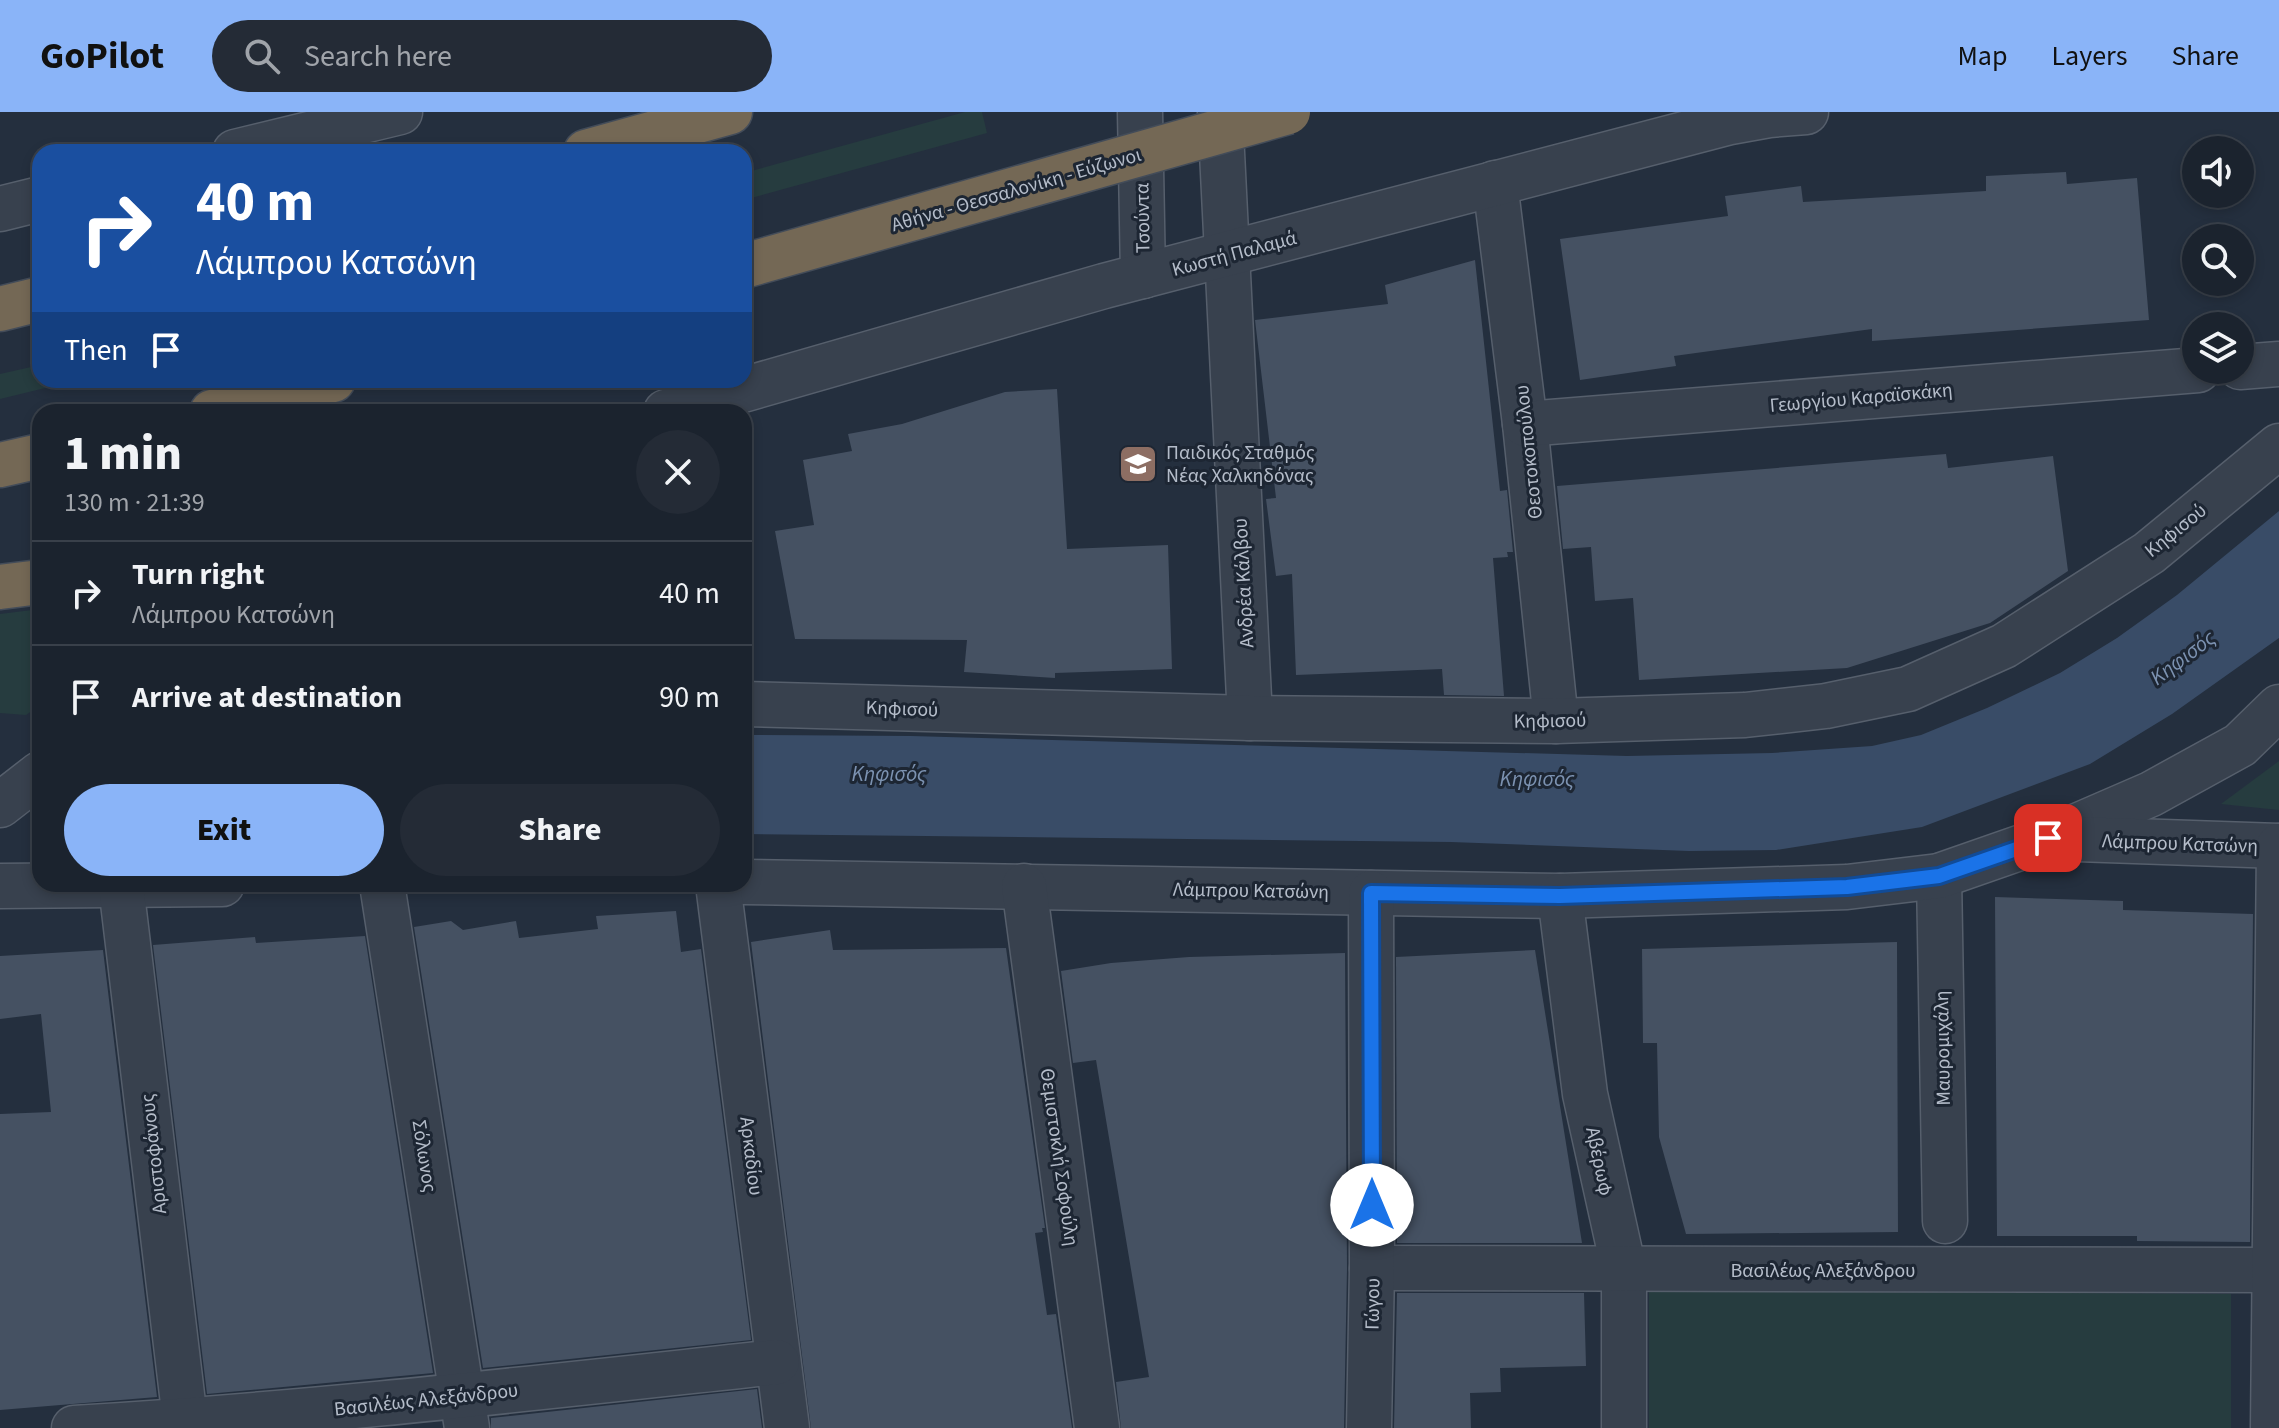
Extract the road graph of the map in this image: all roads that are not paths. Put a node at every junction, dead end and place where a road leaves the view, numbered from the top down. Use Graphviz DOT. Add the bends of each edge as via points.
graph roads {
  1 [pos="400,112"];
  2 [pos="730,112"];
  3 [pos="1140,112"];
  4 [pos="1220,112"];
  5 [pos="1288,112"];
  6 [pos="1806,112"];
  7 [pos="268,144"];
  8 [pos="616,144"];
  9 [pos="1495,183"];
  10 [pos="32,201"];
  11 [pos="0,209"];
  12 [pos="1226,255"];
  13 [pos="752,264"];
  14 [pos="1143,276"];
  15 [pos="32,301"];
  16 [pos="0,309"];
  17 [pos="2279,364"];
  18 [pos="2254,366"];
  19 [pos="2182,371"];
  20 [pos="752,387"];
  21 [pos="303,388"];
  22 [pos="750,388"];
  23 [pos="242,404"];
  24 [pos="694,404"];
  25 [pos="1525,424"];
  26 [pos="2279,446"];
  27 [pos="32,458"];
  28 [pos="0,465"];
  29 [pos="32,583"];
  30 [pos="0,587"];
  31 [pos="752,704"];
  32 [pos="2279,707"];
  33 [pos="1250,718"];
  34 [pos="1556,721"];
  35 [pos="32,780"];
  36 [pos="0,805"];
  37 [pos="2048,838"];
  38 [pos="2279,846"];
  39 [pos="1939,876"];
  40 [pos="752,882"];
  41 [pos="0,886"];
  42 [pos="32,886"];
  43 [pos="1024,886"];
  44 [pos="122,892"];
  45 [pos="383,892"];
  46 [pos="719,892"];
  47 [pos="1371,893"];
  48 [pos="1560,896"];
  49 [pos="1945,1221"];
  50 [pos="1372,1268"];
  51 [pos="1624,1270"];
  52 [pos="2274,1270"];
  53 [pos="777,1362"];
  54 [pos="465,1412"];
  55 [pos="184,1425"];
  56 [pos="74,1428"];
  57 [pos="787,1428"];
  58 [pos="1097,1428"];
  59 [pos="1369,1428"];
  60 [pos="1624,1428"];
  61 [pos="2273,1428"];
  1 -- 7 [label="street"];
  2 -- 8 [label="highway"];
  3 -- 14 [label="street, Τσούντα"];
  4 -- 12 [label="street"];
  5 -- 13 [label="highway, Αθήνα - Θεσσαλονίκη - Εύζωνοι, bridge"];
  6 -- 9 [label="street, Κωστή Παλαμά" via="1730,122"];
  9 -- 12 [label="street, Κωστή Παλαμά"];
  9 -- 25 [label="street, Θεοτοκοπούλου"];
  10 -- 11 [label="street"];
  12 -- 14 [label="street, Κωστή Παλαμά"];
  12 -- 33 [label="street, Ανδρέα Κάλβου"];
  14 -- 20 [label="street, Κωστή Παλαμά"];
  15 -- 16 [label="highway"];
  17 -- 18 [label="street"];
  19 -- 25 [label="street, Γεωργίου Καραϊσκάκη"];
  21 -- 23 [label="highway"];
  22 -- 24 [label="street, Κωστή Παλαμά"];
  25 -- 34 [label="street, Θεοτοκοπούλου"];
  26 -- 34 [label="street, Κηφισού" via="2149,553 2004,646 1908,689 1745,715"];
  27 -- 28 [label="highway"];
  29 -- 30 [label="highway"];
  31 -- 33 [label="street, Κηφισού"];
  32 -- 37 [label="street" via="2240,745 2151,794"];
  33 -- 34 [label="street, Κηφισού"];
  35 -- 36 [label="street"];
  37 -- 38 [label="street, Λάμπρου Κατσώνη"];
  37 -- 39 [label="street, Λάμπρου Κατσώνη"];
  38 -- 52 [label="street"];
  39 -- 48 [label="street, Λάμπρου Κατσώνη" via="1847,887"];
  39 -- 49 [label="street, Μαυρομιχάλη"];
  40 -- 43 [label="street, Λάμπρου Κατσώνη"];
  41 -- 42 [label="street"];
  43 -- 47 [label="street, Λάμπρου Κατσώνη"];
  43 -- 58 [label="street, Θεμιστοκλή Σοφούλη"];
  44 -- 55 [label="street, Αριστοφάνους"];
  45 -- 54 [label="street, Σόλωνος"];
  46 -- 53 [label="street, Αρκαδίου"];
  47 -- 48 [label="street, Λάμπρου Κατσώνη"];
  47 -- 50 [label="street, Γώγου"];
  48 -- 51 [label="street, Αβέρωφ" via="1585,1094"];
  50 -- 51 [label="street, Βασιλέως Αλεξάνδρου"];
  50 -- 59 [label="street, Γώγου"];
  51 -- 52 [label="street, Βασιλέως Αλεξάνδρου"];
  51 -- 60 [label="street, Αβέρωφ"];
  52 -- 61 [label="street"];
  53 -- 54 [label="street, Βασιλέως Αλεξάνδρου"];
  53 -- 57 [label="street, Αρκαδίου"];
  54 -- 55 [label="street, Βασιλέως Αλεξάνδρου"];
  55 -- 56 [label="street, Βασιλέως Αλεξάνδρου"];
}
